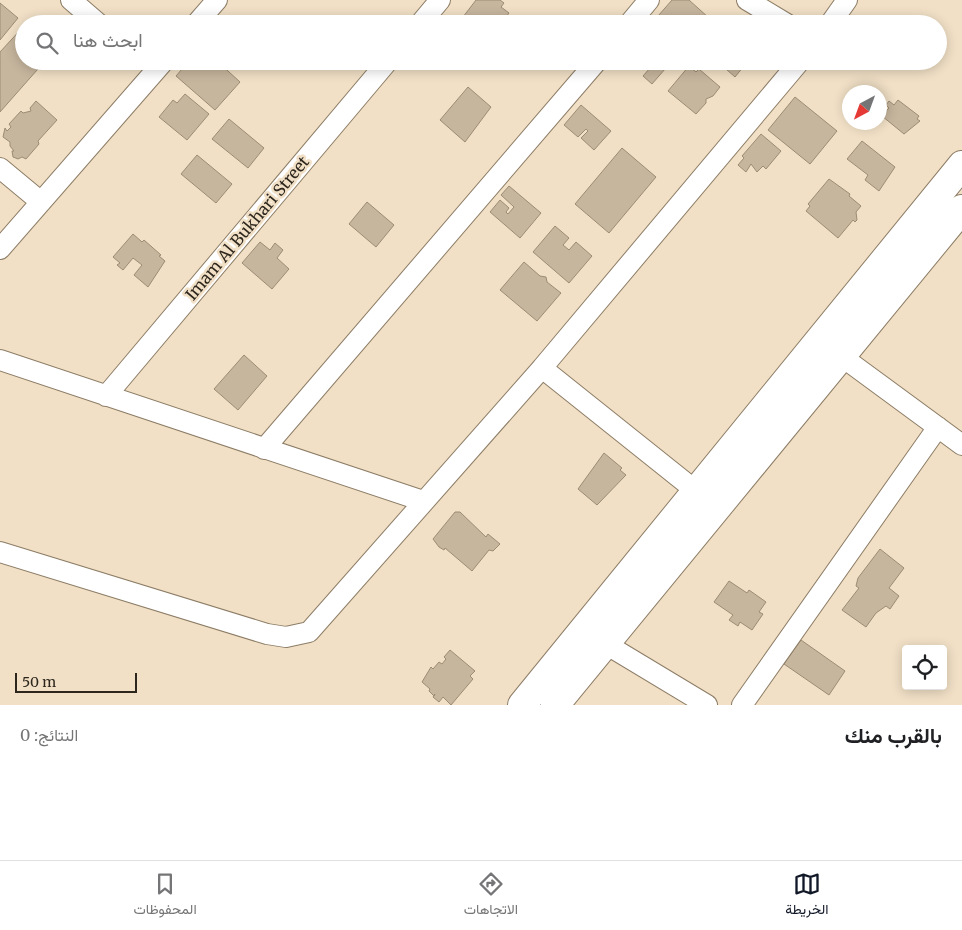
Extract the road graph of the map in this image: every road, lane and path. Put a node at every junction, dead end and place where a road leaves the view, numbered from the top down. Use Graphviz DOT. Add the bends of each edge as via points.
graph roads {
  1 [pos="71,0"];
  2 [pos="217,0"];
  3 [pos="440,0"];
  4 [pos="649,0"];
  5 [pos="746,0"];
  6 [pos="847,0"];
  7 [pos="88,15"];
  8 [pos="204,15"];
  9 [pos="428,15"];
  10 [pos="636,15"];
  11 [pos="772,15"];
  12 [pos="836,15"];
  13 [pos="151,70"];
  14 [pos="380,70"];
  15 [pos="589,70"];
  16 [pos="792,70"];
  17 [pos="962,165"];
  18 [pos="0,168"];
  19 [pos="41,202"];
  20 [pos="962,209"];
  21 [pos="0,249"];
  22 [pos="841,356"];
  23 [pos="0,360"];
  24 [pos="542,368"];
  25 [pos="106,396"];
  26 [pos="938,428"];
  27 [pos="962,445"];
  28 [pos="264,449"];
  29 [pos="695,490"];
  30 [pos="423,501"];
  31 [pos="716,507"];
  32 [pos="0,552"];
  33 [pos="604,643"];
  34 [pos="522,705"];
  35 [pos="555,705"];
  36 [pos="708,705"];
  37 [pos="742,705"];
  1 -- 7 [label="street"];
  2 -- 8 [label="street"];
  3 -- 9 [label="street"];
  4 -- 10 [label="street"];
  5 -- 11 [label="street"];
  6 -- 12 [label="street"];
  13 -- 19 [label="street"];
  14 -- 25 [label="street, Imam Al Bukhari Street"];
  15 -- 28 [label="street"];
  16 -- 24 [label="street"];
  17 -- 29 [label="main road"];
  18 -- 19 [label="street"];
  19 -- 21 [label="street"];
  20 -- 22 [label="main road"];
  22 -- 26 [label="street"];
  22 -- 31 [label="main road"];
  23 -- 25 [label="street"];
  24 -- 29 [label="street"];
  24 -- 30 [label="street"];
  25 -- 28 [label="street"];
  26 -- 27 [label="street"];
  26 -- 37 [label="street"];
  28 -- 30 [label="street"];
  29 -- 31 [label="street"];
  29 -- 34 [label="main road"];
  30 -- 32 [label="street" via="320,622 309,632 286,638"];
  31 -- 33 [label="main road"];
  33 -- 35 [label="main road"];
  33 -- 36 [label="street"];
}
